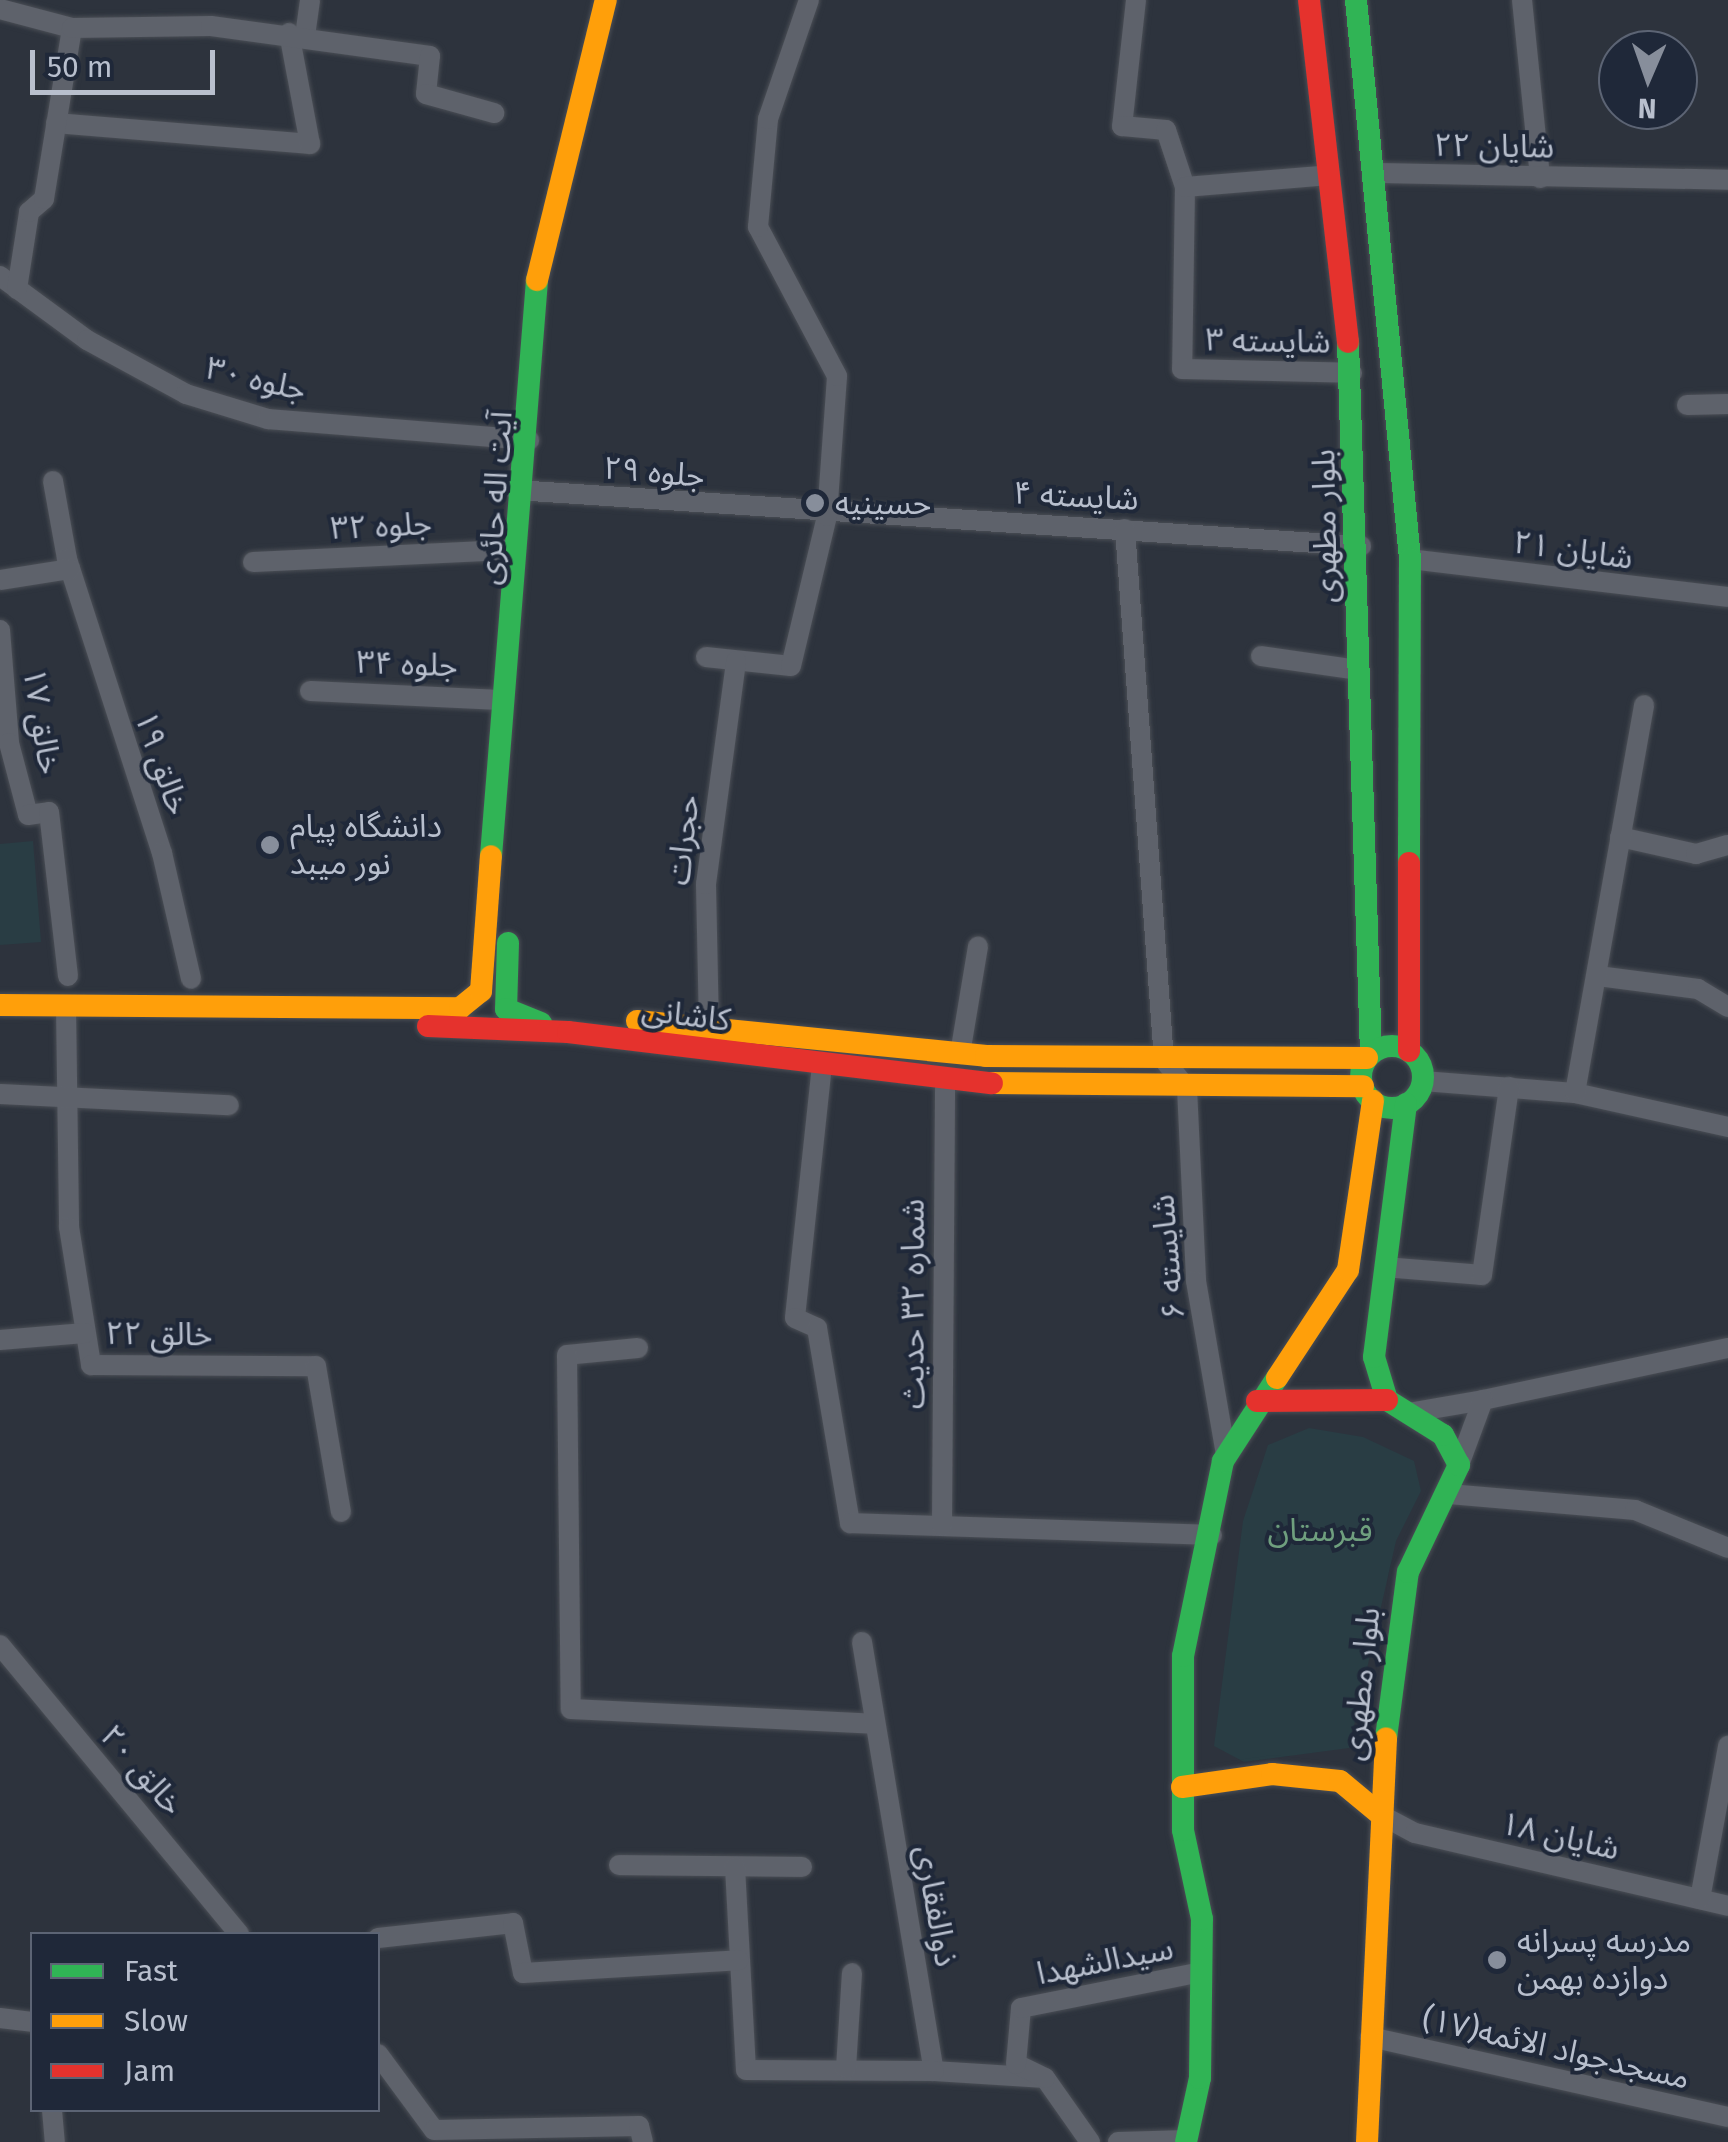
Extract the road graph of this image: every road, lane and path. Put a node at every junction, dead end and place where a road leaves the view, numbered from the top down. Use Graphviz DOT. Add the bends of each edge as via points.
graph roads {
  1 [pos="310,0"];
  2 [pos="606,0"];
  3 [pos="618,0"];
  4 [pos="809,0"];
  5 [pos="1136,0"];
  6 [pos="1309,0"];
  7 [pos="1356,0"];
  8 [pos="1522,0"];
  9 [pos="0,9"];
  10 [pos="72,28"];
  11 [pos="297,35"];
  12 [pos="494,113"];
  13 [pos="56,123"];
  14 [pos="1378,173"];
  15 [pos="1330,175"];
  16 [pos="1540,178"];
  17 [pos="1728,180"];
  18 [pos="1184,187"];
  19 [pos="9,283"];
  20 [pos="1352,373"];
  21 [pos="1728,404"];
  22 [pos="1688,405"];
  23 [pos="526,440"];
  24 [pos="53,481"];
  25 [pos="522,490"];
  26 [pos="788,511"];
  27 [pos="827,516"];
  28 [pos="1125,529"];
  29 [pos="1361,546"];
  30 [pos="512,550"];
  31 [pos="1410,559"];
  32 [pos="253,562"];
  33 [pos="68,564"];
  34 [pos="0,580"];
  35 [pos="1728,597"];
  36 [pos="0,630"];
  37 [pos="1262,656"];
  38 [pos="706,657"];
  39 [pos="736,661"];
  40 [pos="1358,670"];
  41 [pos="310,691"];
  42 [pos="501,700"];
  43 [pos="1644,705"];
  44 [pos="4,714"];
  45 [pos="1620,837"];
  46 [pos="1728,845"];
  47 [pos="978,947"];
  48 [pos="68,976"];
  49 [pos="1598,976"];
  50 [pos="191,979"];
  51 [pos="0,1005"];
  52 [pos="1728,1007"];
  53 [pos="460,1008"];
  54 [pos="506,1009"];
  55 [pos="66,1015"];
  56 [pos="0,1023"];
  57 [pos="423,1026"];
  58 [pos="709,1028"];
  59 [pos="568,1032"];
  60 [pos="1409,1051"];
  61 [pos="960,1054"];
  62 [pos="1369,1056"];
  63 [pos="1164,1060"];
  64 [pos="822,1064"];
  65 [pos="1423,1081"];
  66 [pos="944,1082"];
  67 [pos="1187,1088"];
  68 [pos="1509,1088"];
  69 [pos="1575,1093"];
  70 [pos="0,1094"];
  71 [pos="1368,1094"];
  72 [pos="66,1100"];
  73 [pos="1406,1104"];
  74 [pos="229,1105"];
  75 [pos="1728,1127"];
  76 [pos="1384,1267"];
  77 [pos="86,1333"];
  78 [pos="0,1340"];
  79 [pos="638,1348"];
  80 [pos="1728,1348"];
  81 [pos="1387,1400"];
  82 [pos="1482,1400"];
  83 [pos="1257,1401"];
  84 [pos="1408,1413"];
  85 [pos="1226,1455"];
  86 [pos="1459,1465"];
  87 [pos="1448,1494"];
  88 [pos="340,1512"];
  89 [pos="942,1526"];
  90 [pos="1212,1535"];
  91 [pos="1728,1548"];
  92 [pos="862,1642"];
  93 [pos="0,1646"];
  94 [pos="874,1724"];
  95 [pos="1728,1746"];
  96 [pos="1182,1787"];
  97 [pos="1381,1816"];
  98 [pos="619,1865"];
  99 [pos="735,1867"];
  100 [pos="802,1867"];
  101 [pos="1700,1900"];
  102 [pos="1728,1906"];
  103 [pos="237,1932"];
  104 [pos="380,1938"];
  105 [pos="739,1960"];
  106 [pos="1201,1972"];
  107 [pos="852,1973"];
  108 [pos="0,2018"];
  109 [pos="30,2022"];
  110 [pos="1370,2037"];
  111 [pos="380,2058"];
  112 [pos="846,2068"];
  113 [pos="934,2071"];
  114 [pos="1046,2078"];
  115 [pos="52,2112"];
  116 [pos="1728,2117"];
  117 [pos="432,2136"];
  118 [pos="1084,2140"];
  119 [pos="1187,2141"];
  120 [pos="55,2142"];
  121 [pos="643,2142"];
  122 [pos="1118,2142"];
  123 [pos="1367,2142"];
  1 -- 11 [label="street"];
  2 -- 23 [label="street, آیت اله حائری" via="540,262"];
  3 -- 23 [label="street, آیت اله حائری" via="554,258"];
  4 -- 27 [label="street" via="768,120 758,227 837,376"];
  5 -- 18 [label="street" via="1122,126 1166,130"];
  6 -- 15 [label="street, بلوار مطهری"];
  7 -- 14 [label="street"];
  8 -- 16 [label="street"];
  9 -- 10 [label="street"];
  10 -- 11 [label="street" via="138,21"];
  10 -- 13 [label="street"];
  11 -- 12 [label="street" via="430,56 426,94"];
  11 -- 13 [label="street" via="310,144"];
  13 -- 19 [label="street"];
  14 -- 16 [label="street, شایان ۲۲"];
  14 -- 31 [label="street"];
  15 -- 18 [label="street"];
  15 -- 20 [label="street, بلوار مطهری"];
  16 -- 17 [label="street, شایان ۲۲"];
  18 -- 20 [label="street, شایسته ۳" via="1182,369"];
  19 -- 23 [label="street, جلوه ۳۰" via="186,394 268,419"];
  20 -- 29 [label="street, بلوار مطهری"];
  21 -- 22 [label="street"];
  23 -- 25 [label="street, آیت اله حائری"];
  24 -- 33 [label="street, خالق ۱۹"];
  25 -- 26 [label="street, جلوه ۲۹"];
  25 -- 30 [label="street, آیت اله حائری"];
  25 -- 54 [label="street, آیت اله حائری"];
  26 -- 27 [label="street, شایسته ۴"];
  27 -- 28 [label="street, شایسته ۴" via="930,514"];
  27 -- 39 [label="street" via="791,666"];
  28 -- 29 [label="street, شایسته ۴"];
  28 -- 63 [label="street"];
  29 -- 40 [label="street, بلوار مطهری"];
  30 -- 32 [label="street, جلوه ۳۲"];
  30 -- 42 [label="street, آیت اله حائری"];
  31 -- 35 [label="street, شایان ۲۱"];
  31 -- 60 [label="street"];
  33 -- 34 [label="street"];
  33 -- 50 [label="street, خالق ۱۹" via="162,853"];
  36 -- 44 [label="street, خالق ۱۷"];
  37 -- 40 [label="street"];
  38 -- 39 [label="street"];
  39 -- 58 [label="street, حجرات" via="706,884"];
  40 -- 62 [label="street, بلوار مطهری"];
  41 -- 42 [label="street, جلوه ۳۴"];
  42 -- 53 [label="street, آیت اله حائری" via="491,944 481,991"];
  43 -- 45 [label="street"];
  44 -- 48 [label="street, خالق ۱۷" via="28,814 50,812"];
  45 -- 46 [label="street" via="1696,854"];
  45 -- 49 [label="street"];
  47 -- 61 [label="street"];
  49 -- 52 [label="street" via="1698,989"];
  49 -- 69 [label="street"];
  51 -- 55 [label="street, کاشانی"];
  53 -- 54 [label="street, کاشانی"];
  53 -- 55 [label="street, کاشانی"];
  53 -- 57 [label="street"];
  54 -- 58 [label="street, کاشانی"];
  54 -- 59 [label="street"];
  55 -- 56 [label="street, کاشانی"];
  55 -- 57 [label="street, کاشانی"];
  55 -- 72 [label="street, خالق ۲۲"];
  57 -- 59 [label="street, کاشانی"];
  58 -- 61 [label="street, کاشانی"];
  59 -- 64 [label="street, کاشانی"];
  60 -- 62 [label="street, کاشانی"];
  60 -- 65 [label="street"];
  61 -- 63 [label="street, کاشانی"];
  62 -- 63 [label="street, کاشانی"];
  62 -- 71 [label="street, بلوار مطهری"];
  63 -- 67 [label="street"];
  64 -- 66 [label="street, کاشانی"];
  64 -- 89 [label="street" via="796,1318 817,1328 850,1523"];
  65 -- 68 [label="street"];
  65 -- 73 [label="street"];
  66 -- 67 [label="street, کاشانی"];
  66 -- 89 [label="street, شماره ۳۲ حدیث"];
  67 -- 71 [label="street, کاشانی"];
  67 -- 85 [label="street, شایسته ۶" via="1196,1281"];
  68 -- 69 [label="street"];
  68 -- 76 [label="street" via="1482,1275"];
  69 -- 75 [label="street"];
  70 -- 72 [label="street"];
  71 -- 73 [label="street, کاشانی"];
  71 -- 83 [label="street" via="1348,1270"];
  72 -- 74 [label="street"];
  72 -- 77 [label="street, خالق ۲۲" via="69,1227"];
  73 -- 76 [label="street"];
  76 -- 81 [label="street" via="1374,1357"];
  77 -- 78 [label="street"];
  77 -- 88 [label="street, خالق ۲۲" via="90,1366 316,1366"];
  79 -- 94 [label="street" via="567,1354 571,1709"];
  80 -- 82 [label="street"];
  81 -- 83 [label="street"];
  81 -- 84 [label="street"];
  82 -- 84 [label="street"];
  82 -- 86 [label="street"];
  83 -- 85 [label="street"];
  84 -- 86 [label="street" via="1443,1435"];
  85 -- 90 [label="street"];
  86 -- 87 [label="street, بلوار مطهری"];
  87 -- 91 [label="street" via="1634,1510"];
  87 -- 97 [label="street, بلوار مطهری" via="1408,1572 1389,1665"];
  89 -- 90 [label="street"];
  90 -- 96 [label="street" via="1183,1656"];
  92 -- 94 [label="street, ذوالفقاری"];
  93 -- 103 [label="street, خالق ۲۰"];
  94 -- 113 [label="street, ذوالفقاری"];
  95 -- 101 [label="street"];
  96 -- 97 [label="street" via="1272,1774 1340,1781"];
  96 -- 106 [label="street"];
  97 -- 101 [label="street, شایان ۱۸" via="1414,1833"];
  97 -- 110 [label="street, بلوار مطهری"];
  98 -- 99 [label="street"];
  99 -- 100 [label="street"];
  99 -- 105 [label="street"];
  101 -- 102 [label="street, شایان ۱۸"];
  104 -- 105 [label="street" via="513,1924 524,1973"];
  105 -- 112 [label="street" via="746,2070"];
  106 -- 114 [label="street, سیدالشهدا" via="1022,2008 1016,2064"];
  106 -- 119 [label="street" via="1200,2078"];
  107 -- 112 [label="street"];
  108 -- 109 [label="street"];
  110 -- 116 [label="street, مسجدجواد الائمه(۱۷)"];
  110 -- 123 [label="street, بلوار مطهری"];
  111 -- 117 [label="street"];
  112 -- 113 [label="street"];
  113 -- 114 [label="street"];
  114 -- 118 [label="street"];
  115 -- 120 [label="street"];
  117 -- 121 [label="street" via="638,2126"];
  119 -- 122 [label="street"];
}
